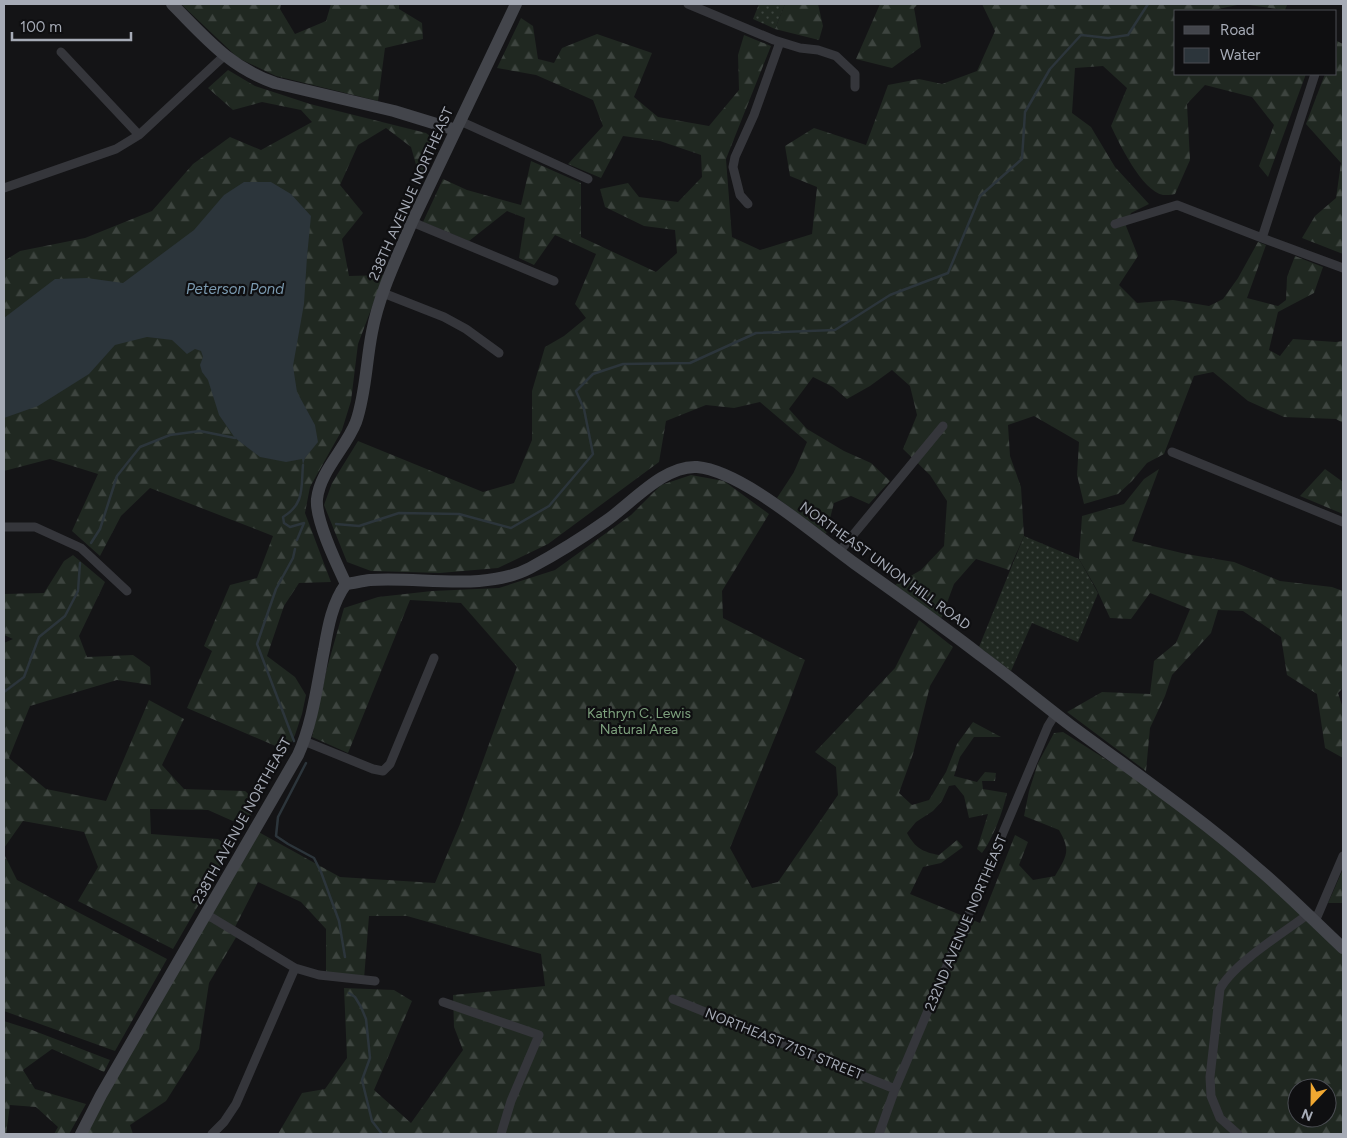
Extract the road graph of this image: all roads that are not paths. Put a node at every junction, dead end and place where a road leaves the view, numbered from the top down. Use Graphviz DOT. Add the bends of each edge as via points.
graph roads {
  1 [pos="172,4"];
  2 [pos="516,4"];
  3 [pos="688,4"];
  4 [pos="780,42"];
  5 [pos="61,52"];
  6 [pos="224,56"];
  7 [pos="1315,75"];
  8 [pos="855,87"];
  9 [pos="458,126"];
  10 [pos="139,135"];
  11 [pos="588,179"];
  12 [pos="4,188"];
  13 [pos="748,204"];
  14 [pos="412,222"];
  15 [pos="1115,224"];
  16 [pos="1262,238"];
  17 [pos="1343,268"];
  18 [pos="554,280"];
  19 [pos="383,293"];
  20 [pos="499,352"];
  21 [pos="943,426"];
  22 [pos="1172,452"];
  23 [pos="1343,522"];
  24 [pos="4,528"];
  25 [pos="839,552"];
  26 [pos="337,563"];
  27 [pos="370,580"];
  28 [pos="346,584"];
  29 [pos="127,591"];
  30 [pos="434,658"];
  31 [pos="1056,713"];
  32 [pos="304,741"];
  33 [pos="1343,856"];
  34 [pos="206,914"];
  35 [pos="1307,915"];
  36 [pos="1343,948"];
  37 [pos="295,968"];
  38 [pos="376,981"];
  39 [pos="673,999"];
  40 [pos="443,1002"];
  41 [pos="895,1089"];
  42 [pos="81,1134"];
  43 [pos="212,1134"];
  44 [pos="502,1134"];
  45 [pos="880,1134"];
  46 [pos="1238,1134"];
  1 -- 6 [label="street"];
  2 -- 9 [label="street, 238TH AVENUE NORTHEAST"];
  3 -- 4 [label="street"];
  4 -- 8 [label="street" via="836,56 854,74"];
  4 -- 13 [label="street" via="733,166 740,195"];
  5 -- 10 [label="street"];
  6 -- 9 [label="street" via="249,73 274,83"];
  6 -- 10 [label="street"];
  7 -- 16 [label="street"];
  9 -- 11 [label="street"];
  9 -- 14 [label="street, 238TH AVENUE NORTHEAST"];
  10 -- 12 [label="street" via="116,150"];
  14 -- 18 [label="street"];
  14 -- 19 [label="street, 238TH AVENUE NORTHEAST"];
  15 -- 16 [label="street" via="1178,205"];
  16 -- 17 [label="street"];
  19 -- 20 [label="street" via="444,317"];
  19 -- 26 [label="street, 238TH AVENUE NORTHEAST" via="372,331 356,422 320,486 317,500 323,528"];
  21 -- 25 [label="street"];
  22 -- 23 [label="street"];
  24 -- 29 [label="street" via="35,527 81,548"];
  25 -- 27 [label="street, NORTHEAST UNION HILL ROAD" via="745,486 713,470 690,468 662,478 606,522 528,570 511,576 487,580"];
  25 -- 31 [label="street, NORTHEAST UNION HILL ROAD"];
  26 -- 27 [label="street"];
  26 -- 28 [label="street, 238TH AVENUE NORTHEAST"];
  27 -- 28 [label="street, NORTHEAST UNION HILL ROAD"];
  28 -- 32 [label="street, 238TH AVENUE NORTHEAST" via="338,595 329,624"];
  30 -- 32 [label="street" via="390,764 383,771"];
  31 -- 35 [label="street, NORTHEAST UNION HILL ROAD" via="1255,866"];
  31 -- 41 [label="street, 232ND AVENUE NORTHEAST"];
  32 -- 34 [label="street, 238TH AVENUE NORTHEAST" via="286,778"];
  33 -- 35 [label="street" via="1317,917"];
  34 -- 37 [label="street"];
  34 -- 42 [label="street, 238TH AVENUE NORTHEAST" via="100,1095"];
  35 -- 36 [label="street, NORTHEAST UNION HILL ROAD"];
  35 -- 46 [label="street" via="1238,967 1220,989 1210,1077 1211,1096 1220,1118"];
  37 -- 38 [label="street" via="319,976"];
  37 -- 43 [label="street" via="236,1104"];
  39 -- 41 [label="street, NORTHEAST 71ST STREET"];
  40 -- 44 [label="street" via="538,1038 511,1101"];
  41 -- 45 [label="street, 232ND AVENUE NORTHEAST"];
}
